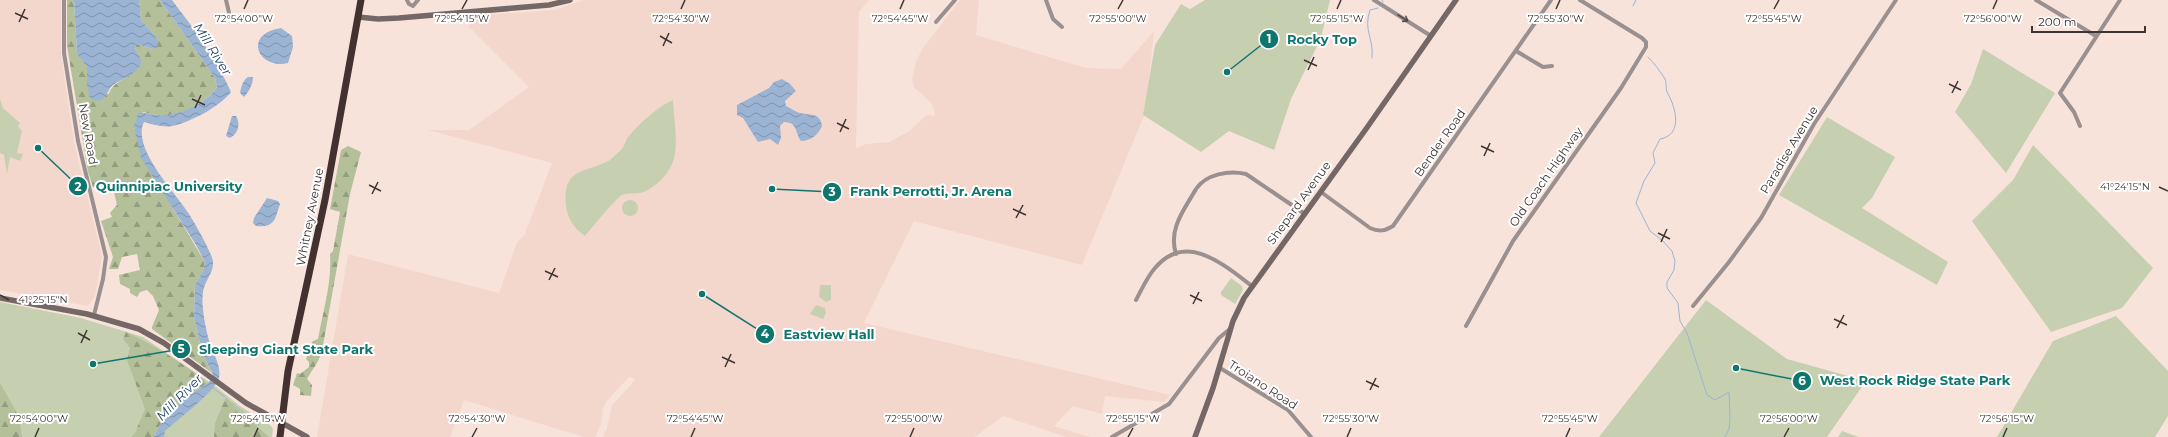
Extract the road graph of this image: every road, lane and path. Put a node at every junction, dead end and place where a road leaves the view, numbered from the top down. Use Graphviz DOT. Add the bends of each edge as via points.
graph roads {
  1 [pos="64,0"];
  2 [pos="226,0"];
  3 [pos="361,0"];
  4 [pos="407,0"];
  5 [pos="418,0"];
  6 [pos="570,0"];
  7 [pos="955,0"];
  8 [pos="1046,0"];
  9 [pos="1374,0"];
  10 [pos="1456,0"];
  11 [pos="1551,0"];
  12 [pos="1580,0"];
  13 [pos="1896,0"];
  14 [pos="2036,0"];
  15 [pos="2120,0"];
  16 [pos="358,17"];
  17 [pos="231,21"];
  18 [pos="936,22"];
  19 [pos="1062,27"];
  20 [pos="1431,36"];
  21 [pos="2096,36"];
  22 [pos="1516,51"];
  23 [pos="1552,66"];
  24 [pos="2080,126"];
  25 [pos="1321,192"];
  26 [pos="1304,214"];
  27 [pos="1176,254"];
  28 [pos="1252,286"];
  29 [pos="0,298"];
  30 [pos="1136,300"];
  31 [pos="1693,306"];
  32 [pos="94,315"];
  33 [pos="1466,326"];
  34 [pos="1231,328"];
  35 [pos="1220,368"];
  36 [pos="281,423"];
  37 [pos="280,437"];
  38 [pos="306,437"];
  39 [pos="1112,437"];
  40 [pos="1195,437"];
  41 [pos="1311,437"];
  1 -- 32 [label="street, New Road" via="64,53 77,135 106,257"];
  2 -- 17 [label="street"];
  3 -- 16 [label="highway, Whitney Avenue"];
  4 -- 5 [label="street" via="412,6"];
  6 -- 16 [label="main road" via="549,5 449,14 378,19"];
  7 -- 18 [label="street"];
  8 -- 19 [label="street" via="1053,19"];
  9 -- 20 [label="street, one-way"];
  10 -- 20 [label="main road, Shepard Avenue"];
  11 -- 22 [label="street, Bender Road"];
  12 -- 33 [label="street, Old Coach Highway" via="1646,42 1644,52 1513,241"];
  13 -- 31 [label="street, Paradise Avenue" via="1808,135 1761,218"];
  14 -- 21 [label="street"];
  15 -- 21 [label="street"];
  16 -- 36 [label="highway, Whitney Avenue" via="325,200 288,371"];
  20 -- 25 [label="main road, Shepard Avenue"];
  21 -- 24 [label="street" via="2060,93 2074,112"];
  22 -- 23 [label="street" via="1543,67"];
  22 -- 25 [label="street, Bender Road" via="1393,226 1378,231 1370,228"];
  25 -- 26 [label="main road, Shepard Avenue"];
  26 -- 27 [label="street" via="1246,174 1240,172 1209,178 1199,184 1175,228 1173,241"];
  26 -- 28 [label="main road, Shepard Avenue"];
  27 -- 28 [label="street" via="1205,254"];
  27 -- 30 [label="street" via="1156,266"];
  28 -- 34 [label="main road, Shepard Avenue" via="1239,306"];
  29 -- 32 [label="main road"];
  32 -- 36 [label="main road" via="146,332 254,408"];
  34 -- 35 [label="main road, Shepard Avenue"];
  34 -- 39 [label="street" via="1219,338 1169,404"];
  35 -- 40 [label="main road, Shepard Avenue"];
  35 -- 41 [label="street, Troiano Road" via="1288,410"];
  36 -- 37 [label="highway, Whitney Avenue"];
  36 -- 38 [label="main road"];
}
